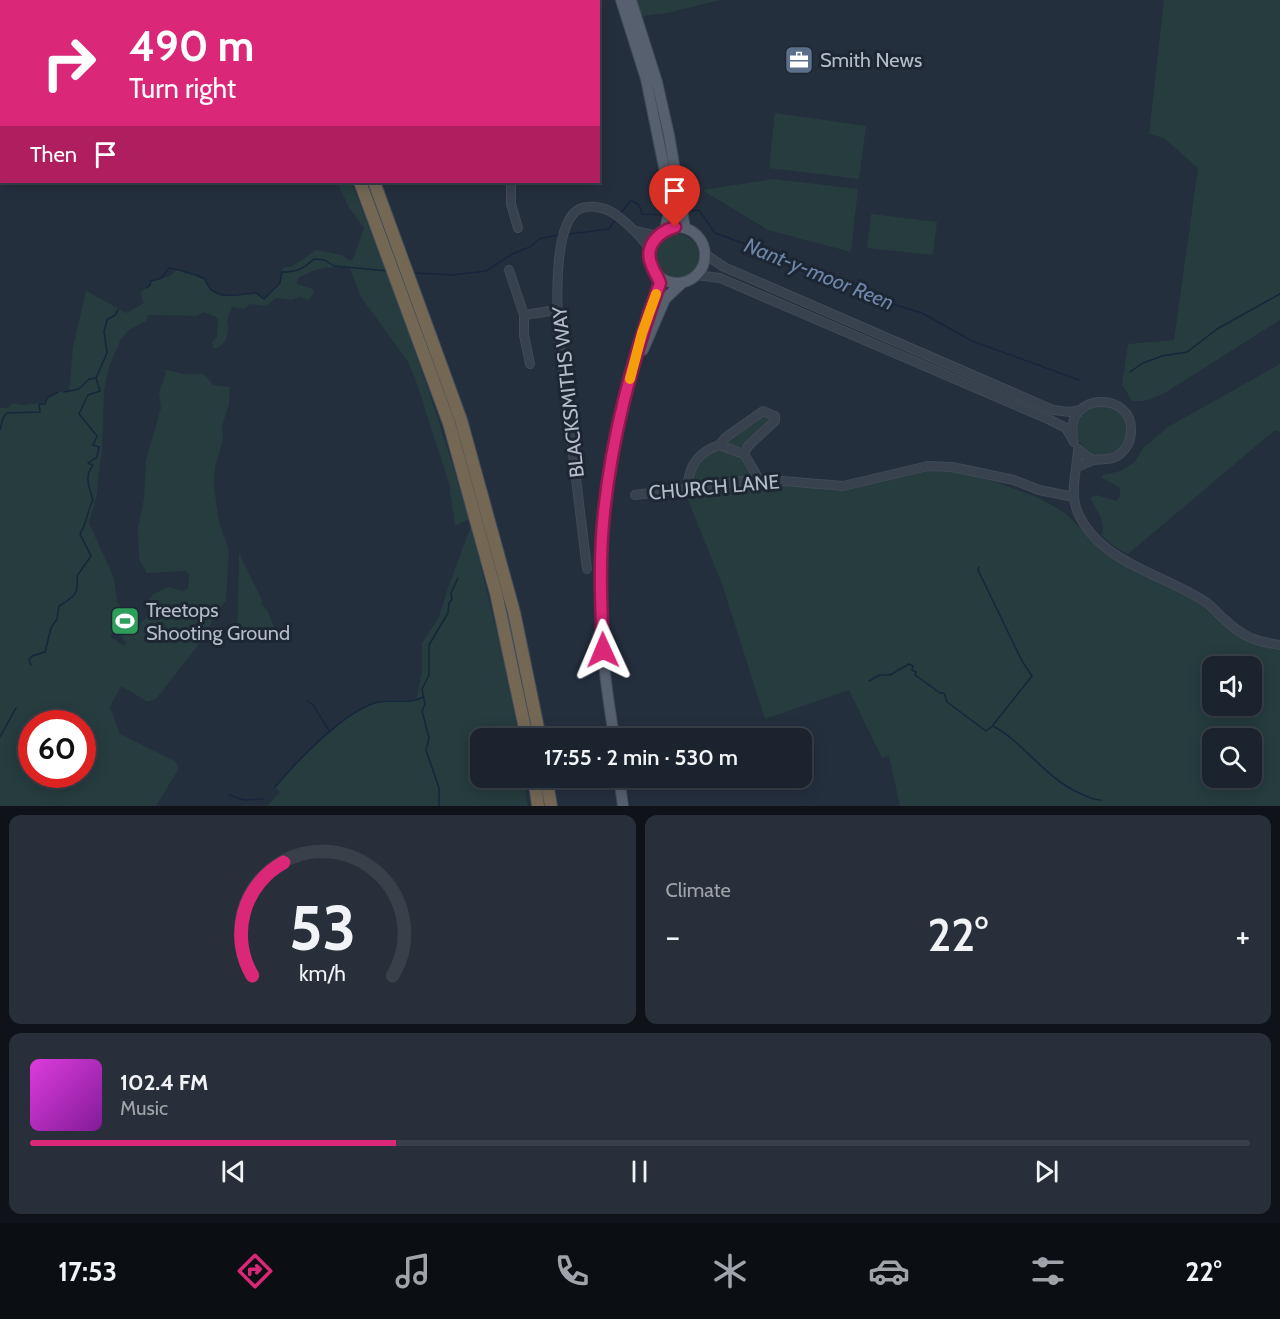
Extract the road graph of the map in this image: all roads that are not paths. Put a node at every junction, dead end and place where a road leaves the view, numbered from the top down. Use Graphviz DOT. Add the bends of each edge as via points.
graph roads {
  1 [pos="621,0"];
  2 [pos="631,0"];
  3 [pos="360,183"];
  4 [pos="374,183"];
  5 [pos="512,183"];
  6 [pos="629,227"];
  7 [pos="518,228"];
  8 [pos="685,228"];
  9 [pos="661,233"];
  10 [pos="650,250"];
  11 [pos="705,254"];
  12 [pos="509,270"];
  13 [pos="657,275"];
  14 [pos="696,275"];
  15 [pos="682,283"];
  16 [pos="557,310"];
  17 [pos="524,315"];
  18 [pos="530,364"];
  19 [pos="630,380"];
  20 [pos="1081,410"];
  21 [pos="719,445"];
  22 [pos="1076,446"];
  23 [pos="744,454"];
  24 [pos="1094,460"];
  25 [pos="1077,468"];
  26 [pos="759,479"];
  27 [pos="687,489"];
  28 [pos="635,495"];
  29 [pos="1074,497"];
  30 [pos="483,519"];
  31 [pos="587,569"];
  32 [pos="1280,645"];
  33 [pos="525,728"];
  34 [pos="538,728"];
  35 [pos="613,728"];
  36 [pos="536,788"];
  37 [pos="548,788"];
  38 [pos="621,788"];
  39 [pos="538,806"];
  40 [pos="551,806"];
  41 [pos="623,806"];
  1 -- 9 [label="main road" via="646,79 662,157 670,207"];
  2 -- 8 [label="main road" via="657,82"];
  3 -- 30 [label="highway"];
  4 -- 30 [label="highway" via="461,420"];
  5 -- 7 [label="street" via="511,204"];
  6 -- 9 [label="street, BLACKSMITHS WAY"];
  6 -- 10 [label="street, BLACKSMITHS WAY"];
  6 -- 16 [label="street, BLACKSMITHS WAY" via="609,209 589,207 580,208 567,221"];
  8 -- 9 [label="main road"];
  8 -- 11 [label="main road" via="700,240"];
  9 -- 10 [label="main road"];
  10 -- 13 [label="main road" via="649,259"];
  11 -- 14 [label="main road"];
  11 -- 20 [label="street" via="724,267 1053,410"];
  12 -- 17 [label="street"];
  13 -- 15 [label="main road"];
  13 -- 19 [label="main road" via="660,283"];
  14 -- 15 [label="main road"];
  14 -- 22 [label="street" via="720,278 1048,419 1066,428"];
  15 -- 19 [label="main road" via="664,299"];
  16 -- 17 [label="street"];
  16 -- 31 [label="street, BLACKSMITHS WAY"];
  17 -- 18 [label="street"];
  19 -- 35 [label="main road" via="612,462 602,542 603,650"];
  20 -- 22 [label="street" via="1072,425"];
  20 -- 24 [label="street" via="1105,401 1117,405 1130,421 1129,442 1124,451 1115,457"];
  21 -- 23 [label="street"];
  21 -- 23 [label="street" via="763,411 770,412 775,421"];
  21 -- 27 [label="street" via="700,454 694,462"];
  22 -- 24 [label="street"];
  22 -- 25 [label="street"];
  23 -- 26 [label="street"];
  24 -- 25 [label="street"];
  25 -- 29 [label="street"];
  26 -- 27 [label="street, CHURCH LANE"];
  26 -- 29 [label="street, CHURCH LANE" via="843,486 909,469 951,467"];
  27 -- 28 [label="street, CHURCH LANE"];
  29 -- 32 [label="street" via="1077,512 1090,533 1112,551 1144,572 1208,603 1243,636"];
  30 -- 33 [label="highway"];
  30 -- 34 [label="highway" via="518,633"];
  36 -- 39 [label="highway"];
  37 -- 40 [label="highway"];
  38 -- 41 [label="main road"];
}
